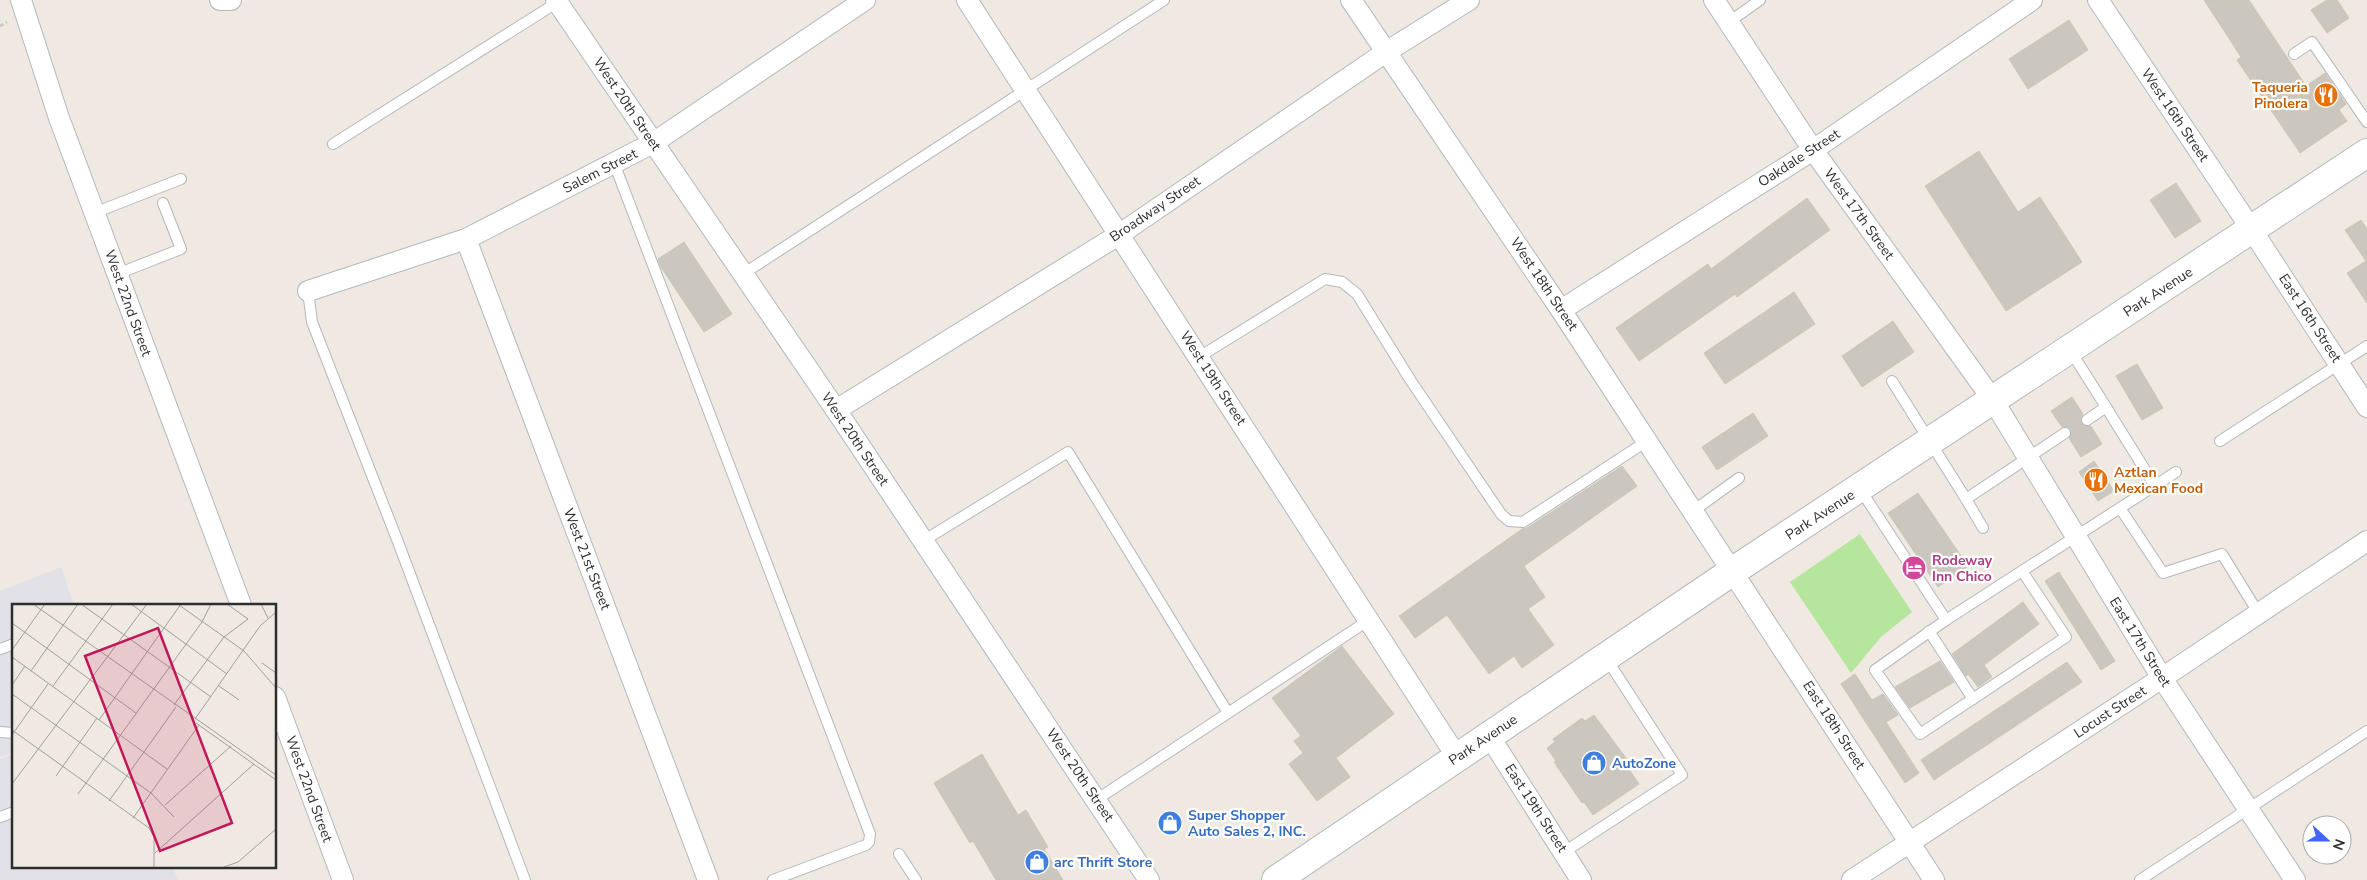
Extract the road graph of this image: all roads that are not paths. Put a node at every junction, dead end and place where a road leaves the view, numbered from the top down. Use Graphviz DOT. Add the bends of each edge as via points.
graph roads {
  1 [pos="21,0"];
  2 [pos="220,0"];
  3 [pos="231,0"];
  4 [pos="865,0"];
  5 [pos="967,0"];
  6 [pos="1164,0"];
  7 [pos="1351,0"];
  8 [pos="1469,0"];
  9 [pos="1714,0"];
  10 [pos="1760,0"];
  11 [pos="2032,0"];
  12 [pos="2098,0"];
  13 [pos="558,1"];
  14 [pos="1729,22"];
  15 [pos="1386,52"];
  16 [pos="2294,54"];
  17 [pos="1026,90"];
  18 [pos="2367,122"];
  19 [pos="654,143"];
  20 [pos="333,144"];
  21 [pos="1813,150"];
  22 [pos="2367,154"];
  23 [pos="614,163"];
  24 [pos="181,179"];
  25 [pos="163,203"];
  26 [pos="94,213"];
  27 [pos="2252,230"];
  28 [pos="1120,234"];
  29 [pos="466,238"];
  30 [pos="117,274"];
  31 [pos="743,274"];
  32 [pos="308,291"];
  33 [pos="1561,310"];
  34 [pos="2367,346"];
  35 [pos="2070,350"];
  36 [pos="1199,357"];
  37 [pos="2339,364"];
  38 [pos="1892,381"];
  39 [pos="1993,400"];
  40 [pos="2106,407"];
  41 [pos="2367,407"];
  42 [pos="836,410"];
  43 [pos="2087,420"];
  44 [pos="2066,433"];
  45 [pos="1647,441"];
  46 [pos="1930,441"];
  47 [pos="2220,441"];
  48 [pos="2029,459"];
  49 [pos="2176,472"];
  50 [pos="1739,478"];
  51 [pos="2155,486"];
  52 [pos="1860,489"];
  53 [pos="1966,499"];
  54 [pos="2120,508"];
  55 [pos="1693,511"];
  56 [pos="1983,528"];
  57 [pos="2076,537"];
  58 [pos="923,541"];
  59 [pos="2367,541"];
  60 [pos="1733,571"];
  61 [pos="2022,571"];
  62 [pos="240,604"];
  63 [pos="2259,614"];
  64 [pos="1369,620"];
  65 [pos="1946,620"];
  66 [pos="1929,632"];
  67 [pos="12,645"];
  68 [pos="0,649"];
  69 [pos="1606,658"];
  70 [pos="2162,678"];
  71 [pos="1974,699"];
  72 [pos="276,700"];
  73 [pos="1228,713"];
  74 [pos="2367,731"];
  75 [pos="1490,736"];
  76 [pos="1457,757"];
  77 [pos="1096,800"];
  78 [pos="2248,809"];
  79 [pos="12,813"];
  80 [pos="0,817"];
  81 [pos="1910,841"];
  82 [pos="1564,852"];
  83 [pos="899,854"];
  84 [pos="343,880"];
  85 [pos="525,880"];
  86 [pos="708,880"];
  87 [pos="774,880"];
  88 [pos="916,880"];
  89 [pos="1150,880"];
  90 [pos="1276,880"];
  91 [pos="1582,880"];
  92 [pos="1852,880"];
  93 [pos="1934,880"];
  94 [pos="2140,880"];
  95 [pos="2295,880"];
  1 -- 26 [label="street, West 22nd Street"];
  2 -- 3 [label="street"];
  4 -- 19 [label="street, Salem Street"];
  5 -- 17 [label="street, West 19th Street"];
  6 -- 17 [label="lane"];
  7 -- 15 [label="street, West 18th Street"];
  8 -- 15 [label="street, Broadway Street"];
  9 -- 14 [label="street, West 17th Street"];
  10 -- 14 [label="lane"];
  11 -- 21 [label="street, Oakdale Street"];
  12 -- 27 [label="street, West 16th Street"];
  13 -- 19 [label="street, West 20th Street"];
  13 -- 20 [label="lane"];
  14 -- 21 [label="street, West 17th Street"];
  15 -- 28 [label="street, Broadway Street"];
  15 -- 33 [label="street, West 18th Street"];
  16 -- 18 [label="lane" via="2312,42"];
  17 -- 28 [label="street, West 19th Street"];
  17 -- 31 [label="lane"];
  19 -- 23 [label="street, Salem Street"];
  19 -- 31 [label="street, West 20th Street"];
  21 -- 33 [label="street, Oakdale Street"];
  21 -- 39 [label="street, West 17th Street"];
  22 -- 27 [label="main road, Park Avenue"];
  23 -- 29 [label="street, Salem Street"];
  23 -- 87 [label="lane" via="870,834 866,845"];
  24 -- 26 [label="lane"];
  25 -- 30 [label="lane" via="181,249"];
  26 -- 30 [label="street, West 22nd Street"];
  27 -- 35 [label="main road, Park Avenue"];
  27 -- 37 [label="street, East 16th Street"];
  28 -- 36 [label="street, West 19th Street"];
  28 -- 42 [label="street, Broadway Street"];
  29 -- 32 [label="street, Salem Street"];
  29 -- 86 [label="street, West 21st Street"];
  30 -- 62 [label="street, West 22nd Street"];
  31 -- 42 [label="street, West 20th Street"];
  32 -- 85 [label="lane" via="312,322"];
  33 -- 45 [label="street, West 18th Street"];
  34 -- 37 [label="lane"];
  35 -- 39 [label="main road, Park Avenue"];
  35 -- 40 [label="lane"];
  36 -- 45 [label="lane" via="1325,279 1342,282 1357,294 1501,514 1516,523 1523,522"];
  36 -- 64 [label="street, West 19th Street"];
  37 -- 41 [label="street, East 16th Street"];
  37 -- 47 [label="lane"];
  38 -- 46 [label="lane"];
  39 -- 46 [label="main road, Park Avenue"];
  39 -- 48 [label="street, East 17th Street"];
  40 -- 43 [label="lane"];
  40 -- 51 [label="lane"];
  42 -- 58 [label="street, West 20th Street"];
  44 -- 48 [label="lane"];
  45 -- 55 [label="street, West 18th Street"];
  46 -- 52 [label="main road, Park Avenue"];
  46 -- 53 [label="lane"];
  48 -- 53 [label="lane"];
  48 -- 57 [label="street, East 17th Street"];
  49 -- 51 [label="lane"];
  50 -- 55 [label="lane"];
  51 -- 54 [label="lane"];
  52 -- 60 [label="main road, Park Avenue"];
  52 -- 65 [label="lane"];
  53 -- 56 [label="lane"];
  54 -- 57 [label="lane"];
  54 -- 63 [label="lane" via="2163,573 2222,554"];
  55 -- 60 [label="street, West 18th Street"];
  57 -- 61 [label="lane"];
  57 -- 70 [label="street, East 17th Street"];
  58 -- 73 [label="lane" via="1068,452"];
  58 -- 77 [label="street, West 20th Street"];
  59 -- 63 [label="street, Locust Street"];
  60 -- 69 [label="main road, Park Avenue"];
  60 -- 81 [label="street, East 18th Street"];
  61 -- 65 [label="lane"];
  61 -- 71 [label="lane" via="2066,637"];
  63 -- 70 [label="street, Locust Street"];
  64 -- 73 [label="lane"];
  64 -- 76 [label="street, West 19th Street"];
  65 -- 66 [label="lane"];
  66 -- 71 [label="lane"];
  66 -- 71 [label="lane" via="1875,670 1920,734"];
  67 -- 68 [label="lane"];
  69 -- 75 [label="main road, Park Avenue"];
  69 -- 82 [label="lane" via="1682,775"];
  70 -- 78 [label="street, East 17th Street"];
  70 -- 81 [label="street, Locust Street"];
  72 -- 84 [label="street, West 22nd Street"];
  73 -- 77 [label="lane"];
  74 -- 78 [label="lane"];
  75 -- 76 [label="main road, Park Avenue"];
  75 -- 82 [label="street, East 19th Street"];
  76 -- 90 [label="main road, Park Avenue"];
  77 -- 89 [label="street, West 20th Street"];
  78 -- 94 [label="lane"];
  78 -- 95 [label="street, East 17th Street"];
  79 -- 80 [label="lane"];
  81 -- 92 [label="street, Locust Street"];
  81 -- 93 [label="street, East 18th Street"];
  82 -- 91 [label="street, East 19th Street"];
  83 -- 88 [label="lane"];
}
